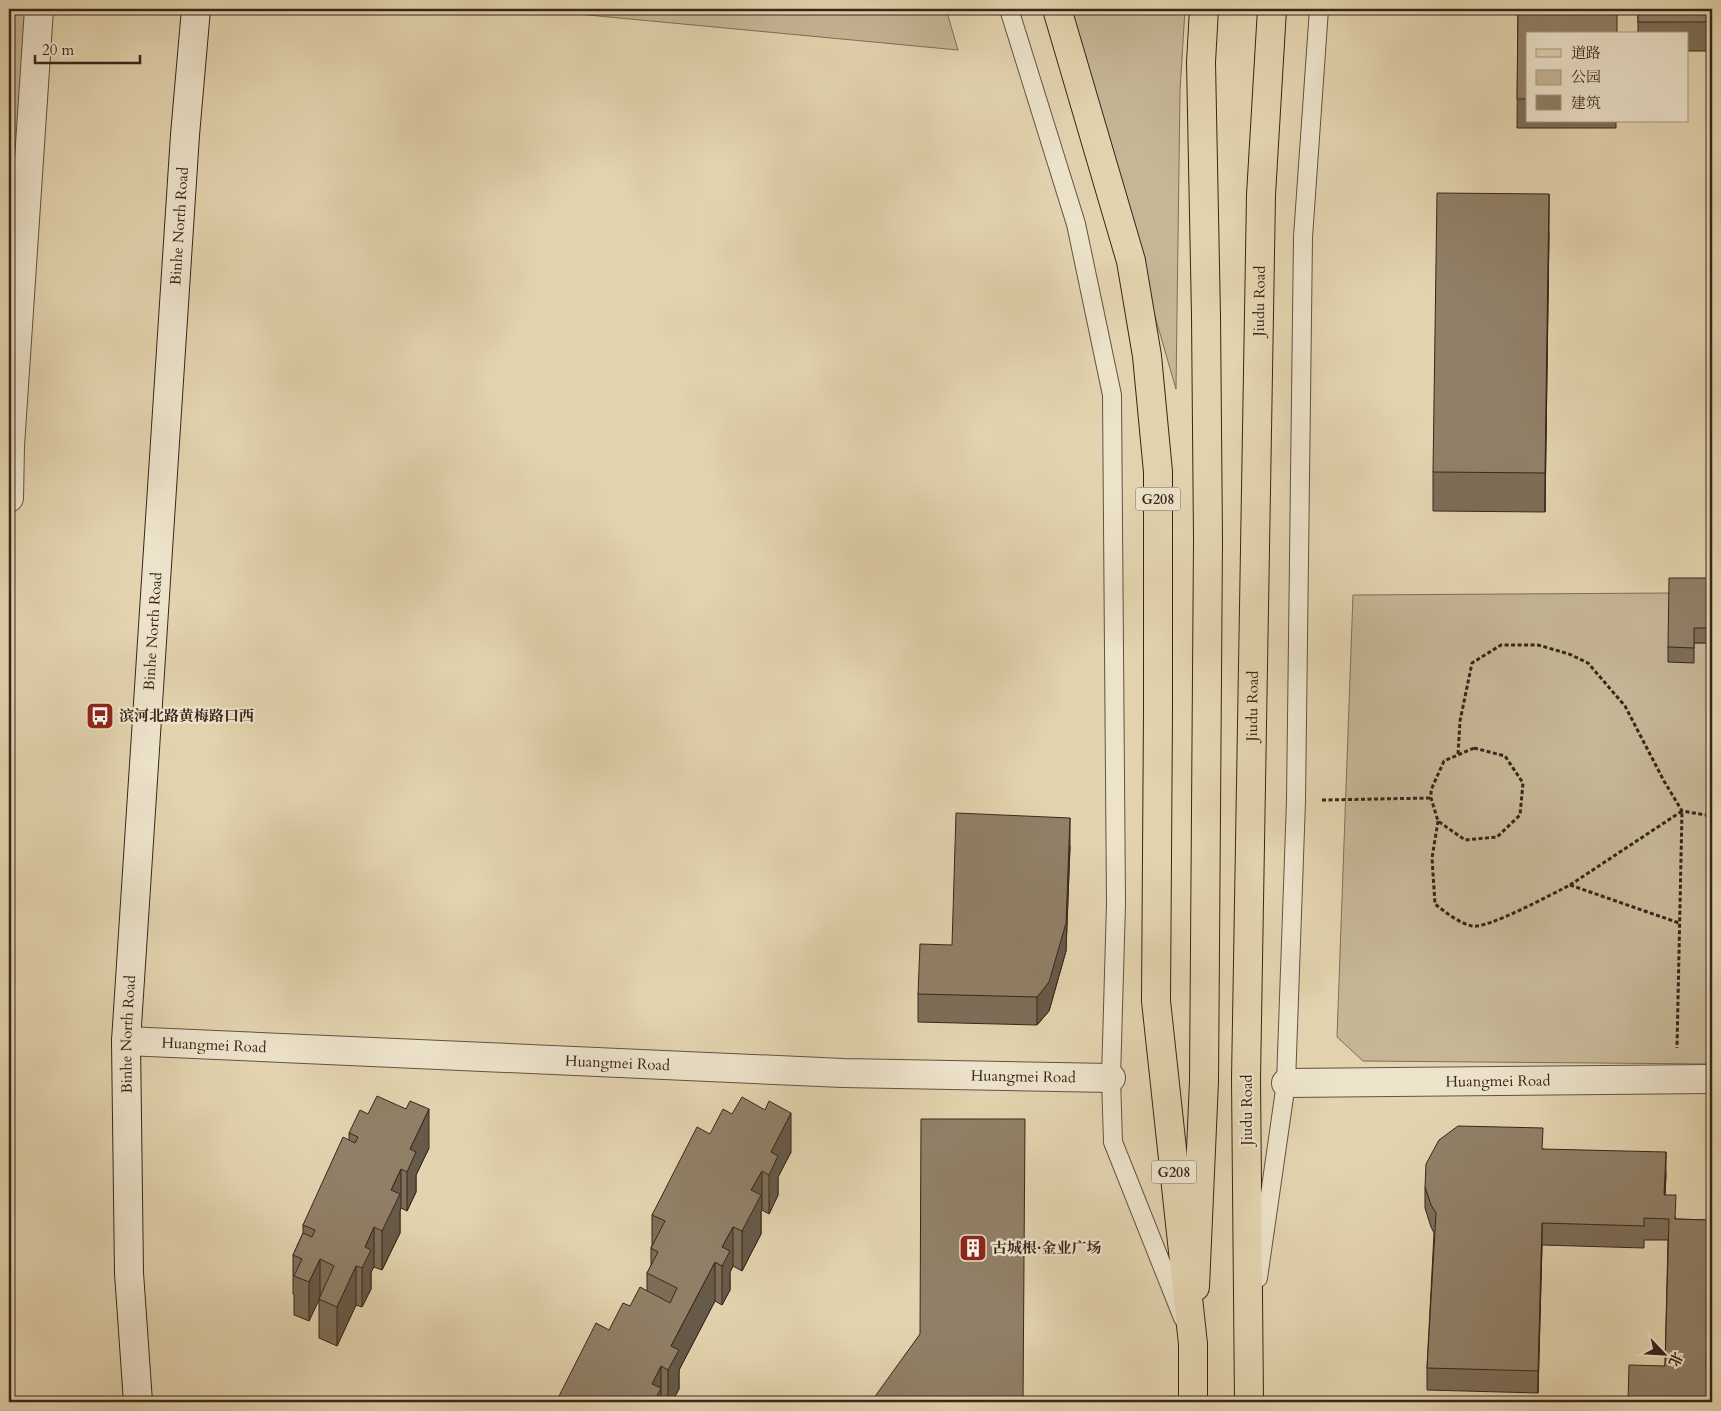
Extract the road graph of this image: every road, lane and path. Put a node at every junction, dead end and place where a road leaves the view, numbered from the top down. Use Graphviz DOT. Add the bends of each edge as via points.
graph roads {
  1 [pos="39,9"];
  2 [pos="196,9"];
  3 [pos="1009,9"];
  4 [pos="1057,9"];
  5 [pos="1204,9"];
  6 [pos="1272,9"];
  7 [pos="1319,9"];
  8 [pos="9,498"];
  9 [pos="1458,754"];
  10 [pos="1431,798"];
  11 [pos="1296,801"];
  12 [pos="1682,811"];
  13 [pos="1712,816"];
  14 [pos="1438,821"];
  15 [pos="1570,885"];
  16 [pos="1679,923"];
  17 [pos="126,1040"];
  18 [pos="1110,1078"];
  19 [pos="1676,1079"];
  20 [pos="1712,1079"];
  21 [pos="1286,1083"];
  22 [pos="1193,1344"];
  23 [pos="1249,1346"];
  24 [pos="138,1402"];
  25 [pos="1193,1402"];
  26 [pos="1249,1402"];
  1 -- 8 [label="street"];
  2 -- 17 [label="street, Binhe North Road"];
  3 -- 18 [label="lane" via="1076,224 1112,395 1116,904"];
  4 -- 22 [label="main road, G208" via="1132,261 1147,356 1158,472 1156,1001"];
  5 -- 22 [label="main road" via="1201,62 1208,550 1204,1081"];
  6 -- 23 [label="main road, Jiudu Road" via="1261,195 1246,1079"];
  7 -- 11 [label="lane" via="1303,237"];
  9 -- 10 [label="path" via="1444,761 1431,790"];
  9 -- 12 [label="path" via="1460,722 1472,663 1500,645 1538,645 1588,663 1609,685 1625,706"];
  9 -- 14 [label="path" via="1474,748 1505,756 1523,783 1520,815 1497,838 1465,840"];
  10 -- 11 [label="path"];
  10 -- 14 [label="path"];
  11 -- 21 [label="lane"];
  12 -- 13 [label="path"];
  12 -- 15 [label="path"];
  12 -- 16 [label="path"];
  14 -- 15 [label="path" via="1432,858 1435,904 1450,915 1473,926 1493,922"];
  15 -- 16 [label="path"];
  16 -- 19 [label="path"];
  17 -- 18 [label="street, Huangmei Road" via="833,1072"];
  17 -- 24 [label="street, Binhe North Road" via="129,1273"];
  18 -- 22 [label="lane" via="1113,1142"];
  19 -- 20 [label="street, Huangmei Road"];
  19 -- 21 [label="street, Huangmei Road"];
  21 -- 23 [label="lane"];
  22 -- 25 [label="main road"];
  23 -- 26 [label="main road, Jiudu Road"];
}
